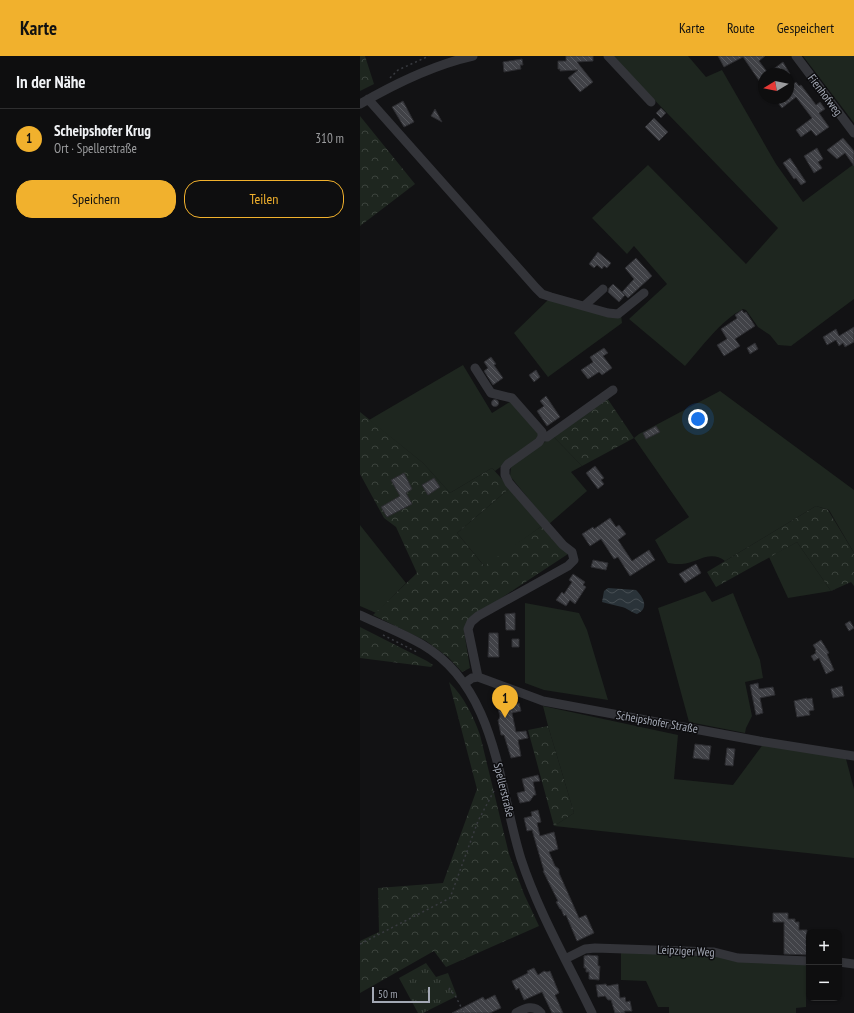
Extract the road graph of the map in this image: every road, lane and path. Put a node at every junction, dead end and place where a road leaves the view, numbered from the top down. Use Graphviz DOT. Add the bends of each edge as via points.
graph roads {
  1 [pos="473,56"];
  2 [pos="608,56"];
  3 [pos="796,56"];
  4 [pos="368,99"];
  5 [pos="651,102"];
  6 [pos="360,104"];
  7 [pos="854,133"];
  8 [pos="603,289"];
  9 [pos="644,293"];
  10 [pos="584,306"];
  11 [pos="475,368"];
  12 [pos="612,390"];
  13 [pos="542,437"];
  14 [pos="360,615"];
  15 [pos="380,634"];
  16 [pos="422,654"];
  17 [pos="478,677"];
  18 [pos="465,683"];
  19 [pos="854,756"];
  20 [pos="497,797"];
  21 [pos="360,944"];
  22 [pos="565,959"];
  23 [pos="806,961"];
  24 [pos="842,962"];
  25 [pos="854,964"];
  26 [pos="449,988"];
  27 [pos="464,1013"];
  28 [pos="516,1013"];
  29 [pos="541,1013"];
  30 [pos="592,1013"];
  1 -- 4 [label="street" via="448,62 409,77"];
  2 -- 5 [label="street"];
  3 -- 7 [label="street, Fienhofweg"];
  4 -- 6 [label="street"];
  4 -- 10 [label="street" via="542,294"];
  8 -- 10 [label="street"];
  9 -- 10 [label="street" via="618,314"];
  11 -- 13 [label="street" via="491,393 512,398 542,432"];
  12 -- 13 [label="street" via="546,437"];
  13 -- 17 [label="street" via="539,442 508,464 505,475 509,483 572,552 574,560 568,566 471,622 468,629"];
  14 -- 18 [label="street, Spellerstraße" via="423,645 446,662"];
  15 -- 16 [label="path"];
  17 -- 18 [label="street"];
  17 -- 19 [label="street, Scheipshofer Straße" via="543,701"];
  18 -- 22 [label="street, Spellerstraße" via="487,727 531,886"];
  20 -- 21 [label="path" via="495,790 478,821 450,898"];
  22 -- 23 [label="street, Leipziger Weg" via="585,949 595,948 714,952 738,958"];
  22 -- 30 [label="street, Spellerstraße"];
  24 -- 25 [label="street"];
  26 -- 27 [label="path"];
  28 -- 29 [label="street" via="534,1007"];
}
